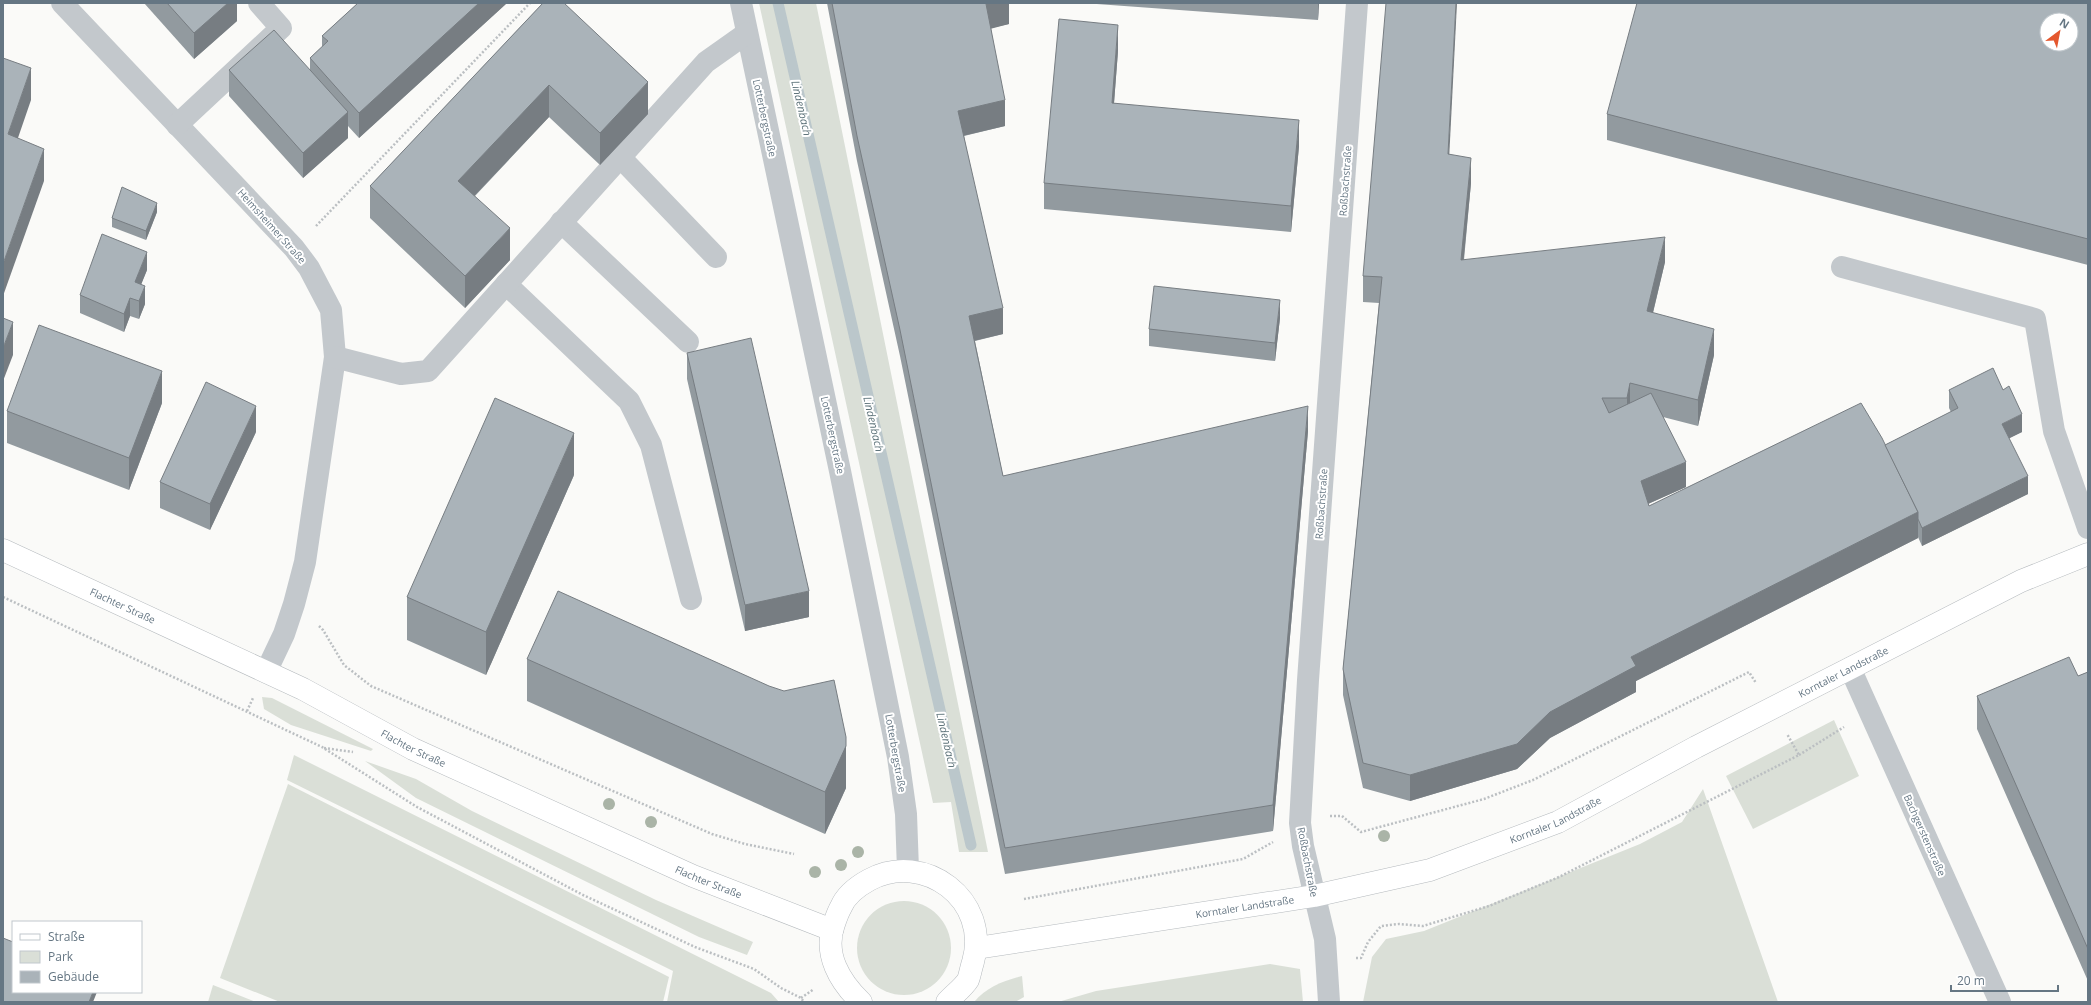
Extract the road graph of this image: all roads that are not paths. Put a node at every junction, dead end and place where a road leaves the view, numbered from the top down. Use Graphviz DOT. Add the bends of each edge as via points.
graph roads {
  1 [pos="62,3"];
  2 [pos="259,3"];
  3 [pos="741,3"];
  4 [pos="1357,3"];
  5 [pos="747,33"];
  6 [pos="177,125"];
  7 [pos="620,157"];
  8 [pos="561,222"];
  9 [pos="716,257"];
  10 [pos="1842,267"];
  11 [pos="506,284"];
  12 [pos="688,342"];
  13 [pos="335,357"];
  14 [pos="2088,528"];
  15 [pos="3,550"];
  16 [pos="2088,554"];
  17 [pos="691,599"];
  18 [pos="1850,668"];
  19 [pos="266,672"];
  20 [pos="908,870"];
  21 [pos="1314,896"];
  22 [pos="832,930"];
  23 [pos="977,948"];
  24 [pos="861,1002"];
  25 [pos="947,1002"];
  26 [pos="1329,1002"];
  27 [pos="2000,1002"];
  1 -- 6 [label="street, Heimsheimer Straße"];
  2 -- 6 [label="street" via="281,28"];
  3 -- 5 [label="street, Lotterbergstraße"];
  4 -- 21 [label="street, Roßbachstraße" via="1300,823"];
  5 -- 7 [label="street" via="706,62"];
  5 -- 20 [label="street, Lotterbergstraße" via="898,757 906,814"];
  6 -- 13 [label="street, Heimsheimer Straße" via="294,248 309,268 331,310"];
  7 -- 8 [label="street"];
  7 -- 9 [label="street"];
  8 -- 11 [label="street"];
  8 -- 12 [label="street"];
  10 -- 14 [label="street" via="2035,318 2054,431"];
  11 -- 13 [label="street" via="428,371 401,374"];
  11 -- 17 [label="street" via="629,401 651,445"];
  13 -- 19 [label="street, Heimsheimer Straße" via="305,562 284,634"];
  15 -- 19 [label="main road, Flachter Straße"];
  16 -- 18 [label="main road, Korntaler Landstraße" via="2021,581"];
  18 -- 21 [label="main road, Korntaler Landstraße" via="1558,822 1430,870"];
  18 -- 27 [label="street, Bachgerstenstraße"];
  19 -- 22 [label="main road, Flachter Straße" via="303,689 427,756 693,876"];
  20 -- 22 [label="main road" via="882,873 858,886 841,906"];
  20 -- 23 [label="main road" via="936,878 959,895 973,920"];
  21 -- 23 [label="main road, Korntaler Landstraße"];
  21 -- 26 [label="street, Roßbachstraße" via="1325,939"];
  22 -- 24 [label="main road" via="831,951 836,971 847,989"];
  23 -- 25 [label="main road" via="968,980"];
}
